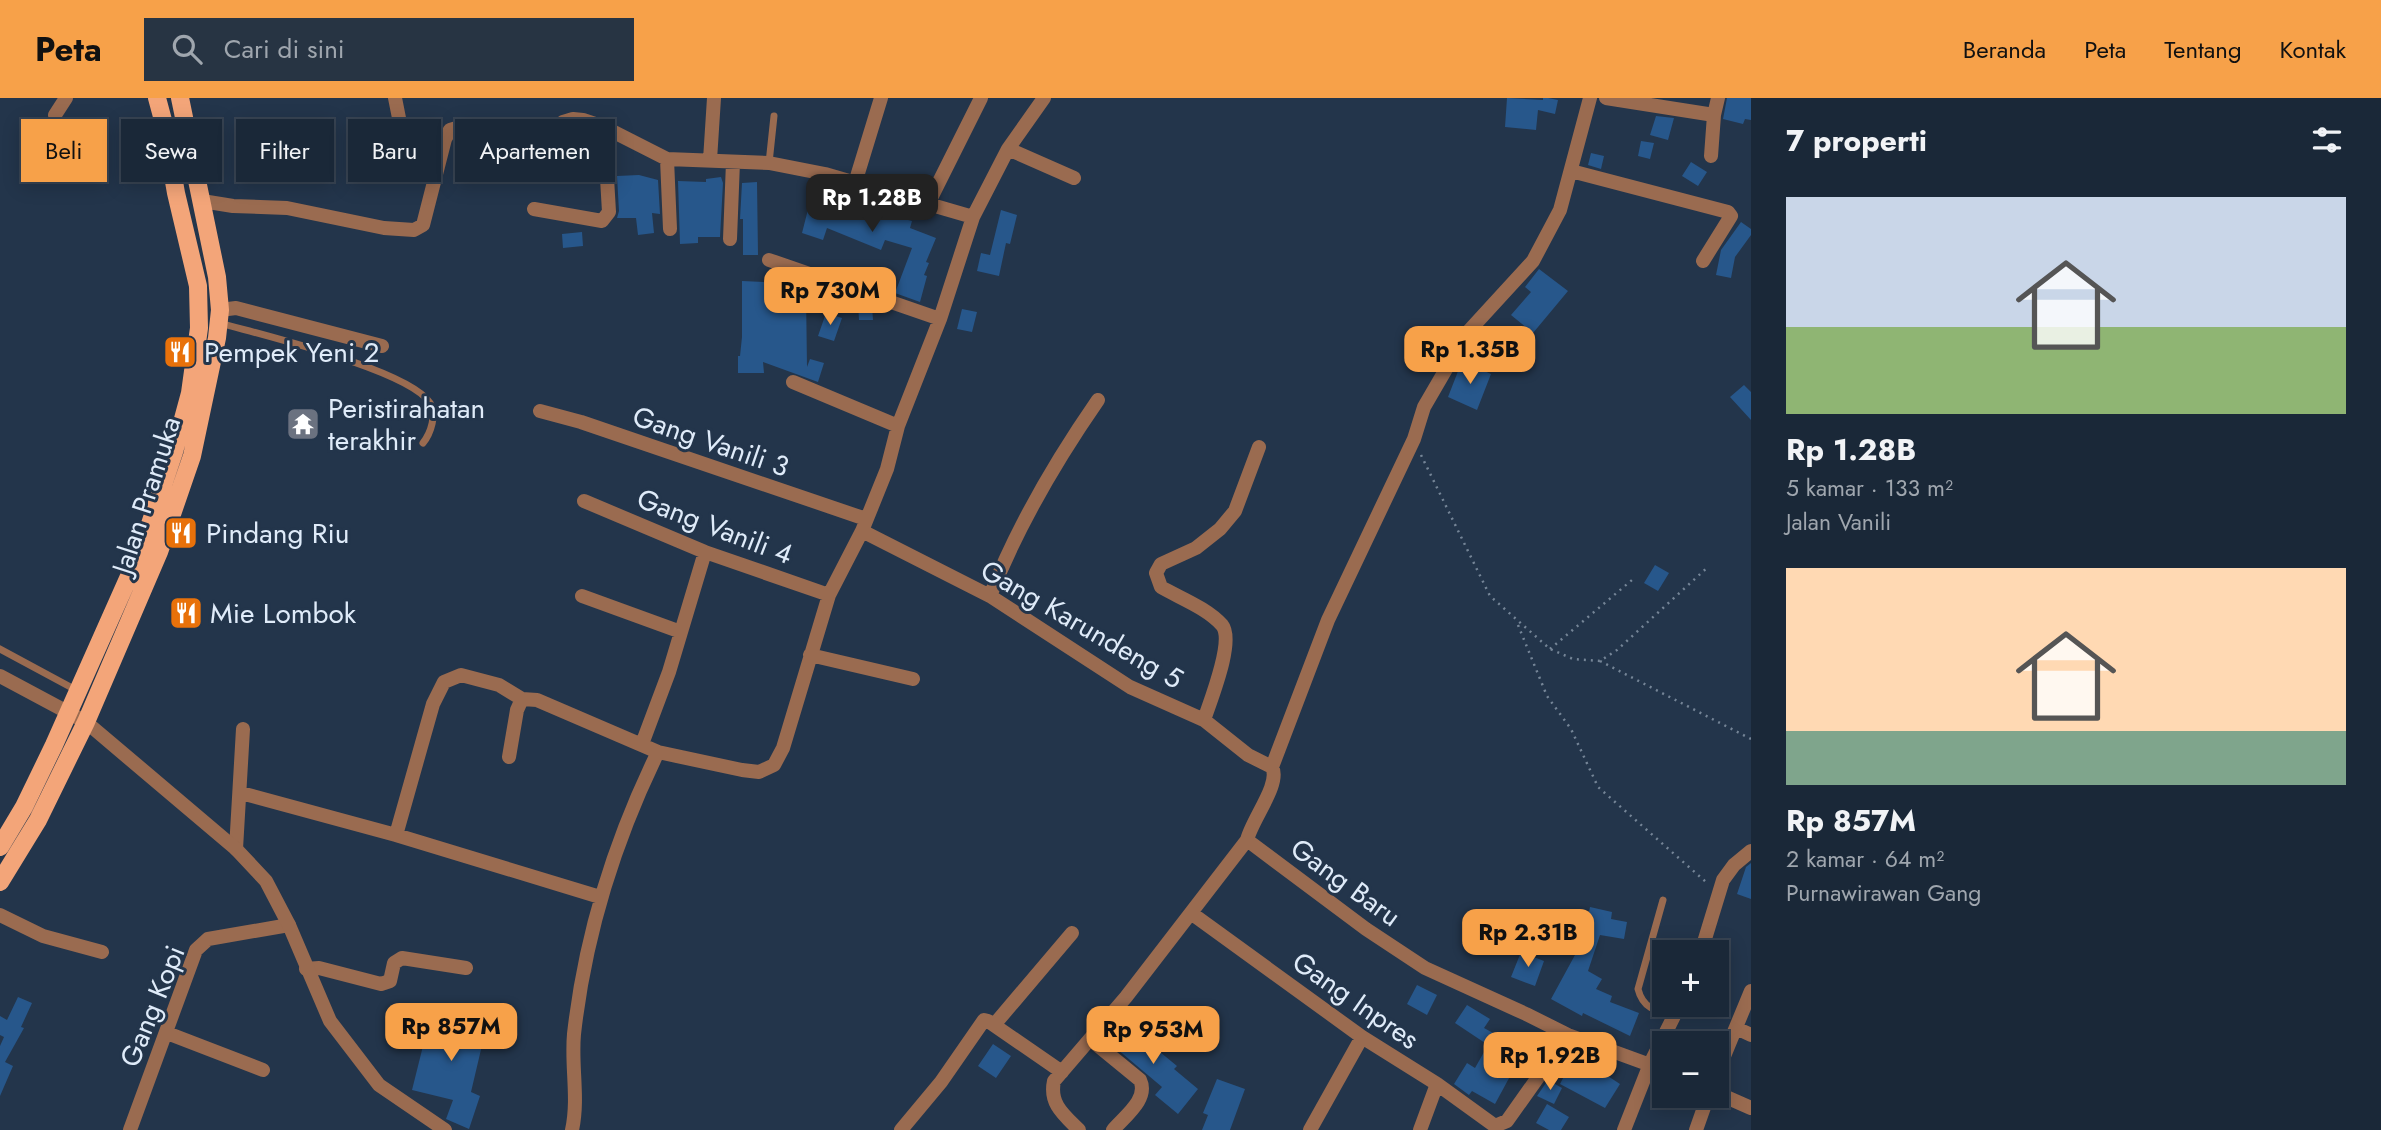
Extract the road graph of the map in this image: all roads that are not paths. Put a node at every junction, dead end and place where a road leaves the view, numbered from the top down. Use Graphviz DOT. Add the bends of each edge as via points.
graph roads {
  1 [pos="66,98"];
  2 [pos="157,98"];
  3 [pos="180,98"];
  4 [pos="394,98"];
  5 [pos="714,98"];
  6 [pos="881,98"];
  7 [pos="981,98"];
  8 [pos="1044,98"];
  9 [pos="1590,98"];
  10 [pos="1606,98"];
  11 [pos="1718,98"];
  12 [pos="55,115"];
  13 [pos="1714,115"];
  14 [pos="774,116"];
  15 [pos="399,119"];
  16 [pos="455,128"];
  17 [pos="615,133"];
  18 [pos="1008,149"];
  19 [pos="1711,156"];
  20 [pos="667,159"];
  21 [pos="710,160"];
  22 [pos="733,162"];
  23 [pos="769,163"];
  24 [pos="1571,171"];
  25 [pos="1074,178"];
  26 [pos="607,182"];
  27 [pos="855,183"];
  28 [pos="202,201"];
  29 [pos="928,204"];
  30 [pos="534,209"];
  31 [pos="973,217"];
  32 [pos="670,229"];
  33 [pos="730,239"];
  34 [pos="769,260"];
  35 [pos="1703,261"];
  36 [pos="219,316"];
  37 [pos="940,319"];
  38 [pos="382,346"];
  39 [pos="793,382"];
  40 [pos="1098,400"];
  41 [pos="540,411"];
  42 [pos="898,426"];
  43 [pos="423,443"];
  44 [pos="1259,447"];
  45 [pos="183,454"];
  46 [pos="584,501"];
  47 [pos="864,525"];
  48 [pos="705,552"];
  49 [pos="829,595"];
  50 [pos="582,596"];
  51 [pos="990,596"];
  52 [pos="681,632"];
  53 [pos="0,649"];
  54 [pos="810,654"];
  55 [pos="0,676"];
  56 [pos="913,679"];
  57 [pos="79,692"];
  58 [pos="522,699"];
  59 [pos="69,712"];
  60 [pos="1204,720"];
  61 [pos="86,722"];
  62 [pos="243,729"];
  63 [pos="642,744"];
  64 [pos="658,752"];
  65 [pos="509,757"];
  66 [pos="1272,767"];
  67 [pos="241,793"];
  68 [pos="396,835"];
  69 [pos="1247,840"];
  70 [pos="0,847"];
  71 [pos="236,849"];
  72 [pos="1751,850"];
  73 [pos="0,882"];
  74 [pos="600,897"];
  75 [pos="1663,900"];
  76 [pos="1191,913"];
  77 [pos="0,915"];
  78 [pos="289,925"];
  79 [pos="1072,933"];
  80 [pos="1704,940"];
  81 [pos="102,952"];
  82 [pos="466,968"];
  83 [pos="306,969"];
  84 [pos="1751,991"];
  85 [pos="1652,1009"];
  86 [pos="1674,1017"];
  87 [pos="995,1025"];
  88 [pos="1736,1028"];
  89 [pos="167,1033"];
  90 [pos="1567,1035"];
  91 [pos="1751,1035"];
  92 [pos="1362,1037"];
  93 [pos="1090,1040"];
  94 [pos="1729,1045"];
  95 [pos="1650,1064"];
  96 [pos="263,1070"];
  97 [pos="1062,1072"];
  98 [pos="1437,1084"];
  99 [pos="1729,1098"];
  100 [pos="1704,1108"];
  101 [pos="1751,1108"];
  102 [pos="130,1130"];
  103 [pos="445,1130"];
  104 [pos="572,1130"];
  105 [pos="901,1130"];
  106 [pos="1079,1130"];
  107 [pos="1113,1130"];
  108 [pos="1310,1130"];
  109 [pos="1420,1130"];
  110 [pos="1624,1130"];
  111 [pos="1696,1130"];
  1 -- 12 [label="street"];
  2 -- 45 [label="main road, Jalan Pramuka" via="200,311"];
  3 -- 28 [label="main road, Jalan Pramuka"];
  4 -- 15 [label="street"];
  5 -- 21 [label="street"];
  6 -- 27 [label="street"];
  7 -- 29 [label="street"];
  8 -- 18 [label="street"];
  9 -- 24 [label="street"];
  10 -- 13 [label="street"];
  11 -- 13 [label="street"];
  13 -- 19 [label="street"];
  14 -- 23 [label="lane"];
  16 -- 28 [label="street" via="445,139 423,225 414,230 287,208"];
  17 -- 20 [label="street"];
  18 -- 25 [label="street"];
  18 -- 31 [label="street"];
  20 -- 21 [label="street"];
  20 -- 32 [label="street"];
  21 -- 22 [label="street"];
  22 -- 23 [label="street"];
  22 -- 33 [label="street"];
  23 -- 27 [label="street"];
  24 -- 35 [label="street" via="1728,212 1731,216"];
  24 -- 66 [label="street" via="1560,210 1533,261 1467,333 1424,407 1414,439 1328,620"];
  26 -- 30 [label="street" via="609,212 603,220"];
  27 -- 29 [label="street"];
  28 -- 36 [label="main road, Jalan Pramuka" via="217,277"];
  29 -- 31 [label="street"];
  31 -- 37 [label="street"];
  34 -- 37 [label="street"];
  36 -- 38 [label="street" via="236,308"];
  36 -- 43 [label="lane" via="374,369 419,393 431,404 431,427"];
  36 -- 45 [label="main road, Jalan Pramuka"];
  37 -- 42 [label="street"];
  39 -- 42 [label="street"];
  40 -- 51 [label="street" via="1036,496"];
  41 -- 47 [label="street, Gang Vanili 3"];
  42 -- 47 [label="street" via="887,469"];
  44 -- 60 [label="street" via="1236,511 1196,548 1161,564 1156,573 1161,587 1210,616 1225,632 1226,647"];
  45 -- 57 [label="main road, Jalan Pramuka"];
  45 -- 61 [label="main road, Jalan Pramuka" via="159,552"];
  46 -- 48 [label="street, Gang Vanili 4"];
  47 -- 49 [label="street"];
  47 -- 51 [label="street, Gang Karundeng 5"];
  48 -- 49 [label="street, Gang Vanili 4"];
  48 -- 52 [label="street"];
  49 -- 54 [label="street"];
  50 -- 52 [label="street"];
  51 -- 60 [label="street, Gang Karundeng 5" via="1130,687"];
  52 -- 63 [label="street"];
  53 -- 57 [label="lane"];
  54 -- 56 [label="street"];
  54 -- 64 [label="street" via="775,765 759,772 741,770"];
  55 -- 59 [label="street"];
  57 -- 59 [label="main road, Jalan Pramuka"];
  58 -- 63 [label="street" via="537,700"];
  58 -- 65 [label="street"];
  58 -- 68 [label="street" via="499,685 461,675 444,682 433,704"];
  59 -- 61 [label="street"];
  59 -- 70 [label="main road, Jalan Pramuka"];
  60 -- 66 [label="street, Gang Karundeng 5" via="1248,755"];
  61 -- 71 [label="street"];
  61 -- 73 [label="main road, Jalan Pramuka" via="38,820"];
  62 -- 67 [label="street"];
  63 -- 64 [label="street"];
  64 -- 74 [label="street"];
  66 -- 69 [label="street" via="1274,782"];
  67 -- 68 [label="street"];
  67 -- 71 [label="street"];
  68 -- 74 [label="street"];
  69 -- 76 [label="street"];
  69 -- 90 [label="street, Gang Baru" via="1425,968"];
  71 -- 78 [label="street" via="266,881"];
  72 -- 80 [label="street" via="1723,880"];
  74 -- 104 [label="street" via="574,1036"];
  75 -- 85 [label="lane" via="1638,989 1641,1000"];
  76 -- 92 [label="street, Gang Inpres"];
  76 -- 93 [label="street"];
  77 -- 81 [label="street" via="43,936"];
  78 -- 83 [label="street"];
  78 -- 89 [label="street, Gang Kopi" via="208,939 196,950"];
  79 -- 87 [label="street"];
  82 -- 83 [label="street" via="407,957 394,963 390,981 381,984 319,968"];
  83 -- 103 [label="street" via="330,1021 379,1085"];
  84 -- 88 [label="street"];
  86 -- 95 [label="street"];
  87 -- 97 [label="street"];
  87 -- 105 [label="street" via="981,1022 941,1082"];
  88 -- 91 [label="street"];
  88 -- 94 [label="street"];
  89 -- 96 [label="street"];
  89 -- 102 [label="street, Gang Kopi"];
  90 -- 95 [label="street, Gang Baru"];
  90 -- 98 [label="street, Gang Inpres" via="1507,1121 1495,1126"];
  92 -- 98 [label="street, Gang Inpres"];
  92 -- 108 [label="street"];
  93 -- 97 [label="street"];
  93 -- 107 [label="street" via="1143,1085 1139,1100"];
  95 -- 110 [label="street"];
  97 -- 106 [label="street" via="1054,1081 1055,1104"];
  98 -- 109 [label="street"];
  99 -- 101 [label="street"];
  100 -- 111 [label="street"];
}
